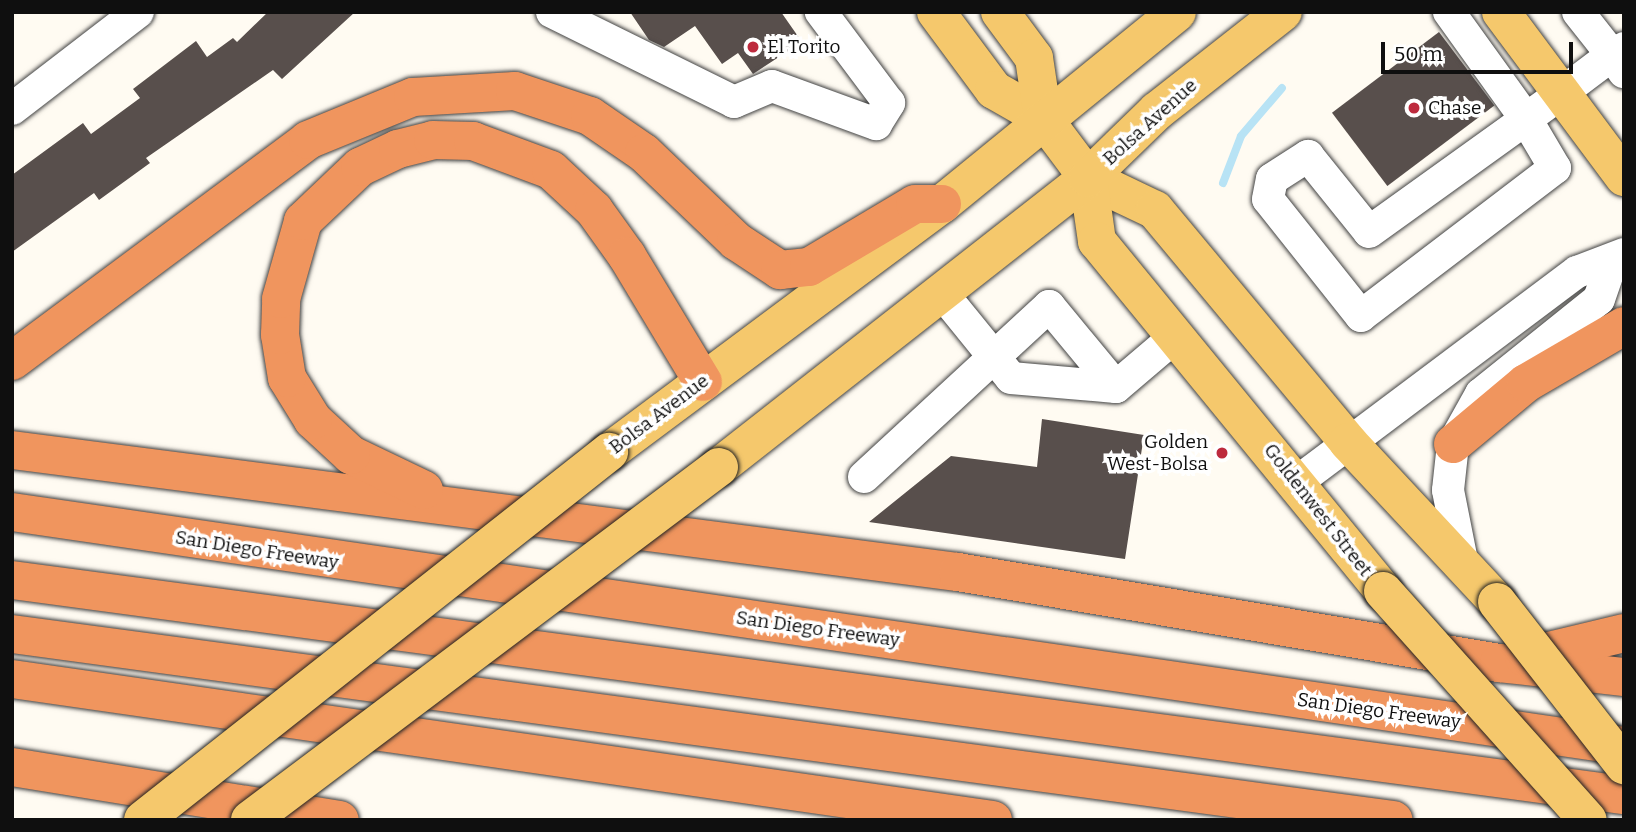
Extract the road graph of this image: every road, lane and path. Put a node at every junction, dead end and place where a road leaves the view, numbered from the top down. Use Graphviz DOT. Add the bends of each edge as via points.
graph roads {
  1 [pos="138,12"];
  2 [pos="552,12"];
  3 [pos="821,12"];
  4 [pos="936,12"];
  5 [pos="1177,12"];
  6 [pos="1283,12"];
  7 [pos="1449,12"];
  8 [pos="1501,12"];
  9 [pos="1578,12"];
  10 [pos="1011,16"];
  11 [pos="1620,58"];
  12 [pos="1559,94"];
  13 [pos="12,109"];
  14 [pos="1043,118"];
  15 [pos="1526,119"];
  16 [pos="1624,177"];
  17 [pos="1088,178"];
  18 [pos="942,204"];
  19 [pos="1617,259"];
  20 [pos="942,293"];
  21 [pos="1624,326"];
  22 [pos="1176,336"];
  23 [pos="995,357"];
  24 [pos="12,361"];
  25 [pos="703,382"];
  26 [pos="1116,387"];
  27 [pos="1348,442"];
  28 [pos="1453,444"];
  29 [pos="12,450"];
  30 [pos="864,477"];
  31 [pos="1297,482"];
  32 [pos="469,508"];
  33 [pos="12,512"];
  34 [pos="1462,561"];
  35 [pos="12,580"];
  36 [pos="1624,633"];
  37 [pos="12,634"];
  38 [pos="1499,663"];
  39 [pos="1624,677"];
  40 [pos="12,679"];
  41 [pos="1373,710"];
  42 [pos="1027,716"];
  43 [pos="1624,746"];
  44 [pos="1624,765"];
  45 [pos="12,767"];
  46 [pos="1624,795"];
  47 [pos="143,820"];
  48 [pos="250,820"];
  49 [pos="340,820"];
  50 [pos="993,820"];
  51 [pos="1394,820"];
  52 [pos="1588,820"];
  1 -- 13 [label="street"];
  2 -- 3 [label="street" via="734,102 772,86 876,124 889,103"];
  4 -- 14 [label="main road, Goldenwest Street" via="994,90"];
  5 -- 14 [label="main road, Bolsa Avenue"];
  6 -- 17 [label="main road, Bolsa Avenue" via="1157,111"];
  7 -- 15 [label="street"];
  8 -- 12 [label="main road"];
  9 -- 11 [label="street"];
  10 -- 14 [label="main road, Goldenwest Street" via="1034,58"];
  11 -- 12 [label="street"];
  12 -- 15 [label="street"];
  12 -- 16 [label="main road"];
  14 -- 17 [label="main road, Goldenwest Street"];
  14 -- 18 [label="main road, Bolsa Avenue"];
  15 -- 15 [label="street" via="1368,232 1308,156 1272,179 1268,199 1361,316 1555,168"];
  17 -- 20 [label="main road, Bolsa Avenue"];
  17 -- 22 [label="main road, Goldenwest Street" via="1097,241"];
  17 -- 27 [label="main road, Goldenwest Street" via="1156,211"];
  18 -- 24 [label="highway" via="915,204 809,267 780,270 736,241 645,153 590,116 515,91 413,97 308,140"];
  18 -- 25 [label="main road, Bolsa Avenue"];
  19 -- 27 [label="street" via="1577,272"];
  19 -- 28 [label="street" via="1599,299 1481,394"];
  20 -- 23 [label="street"];
  20 -- 48 [label="main road, Bolsa Avenue, bridge"];
  21 -- 28 [label="highway" via="1527,383"];
  22 -- 26 [label="street"];
  22 -- 31 [label="main road, Goldenwest Street"];
  23 -- 26 [label="street" via="1011,378"];
  23 -- 26 [label="street" via="1049,306"];
  23 -- 30 [label="street"];
  25 -- 32 [label="highway" via="628,256 594,209 551,170 499,146 433,140 360,167 317,206 294,240 281,299 287,379 313,420 351,455"];
  25 -- 47 [label="main road, Bolsa Avenue, bridge"];
  27 -- 31 [label="street"];
  27 -- 34 [label="main road, Goldenwest Street"];
  28 -- 34 [label="street" via="1448,490"];
  29 -- 32 [label="highway"];
  31 -- 52 [label="main road, Goldenwest Street, bridge" via="1383,591"];
  32 -- 38 [label="highway" via="958,572"];
  33 -- 41 [label="highway, San Diego Freeway"];
  34 -- 44 [label="main road, Goldenwest Street, bridge"];
  35 -- 42 [label="highway"];
  36 -- 38 [label="highway"];
  37 -- 51 [label="highway"];
  38 -- 39 [label="highway"];
  40 -- 50 [label="highway"];
  41 -- 42 [label="highway"];
  41 -- 43 [label="highway, San Diego Freeway"];
  42 -- 46 [label="highway"];
  45 -- 49 [label="highway"];
}
